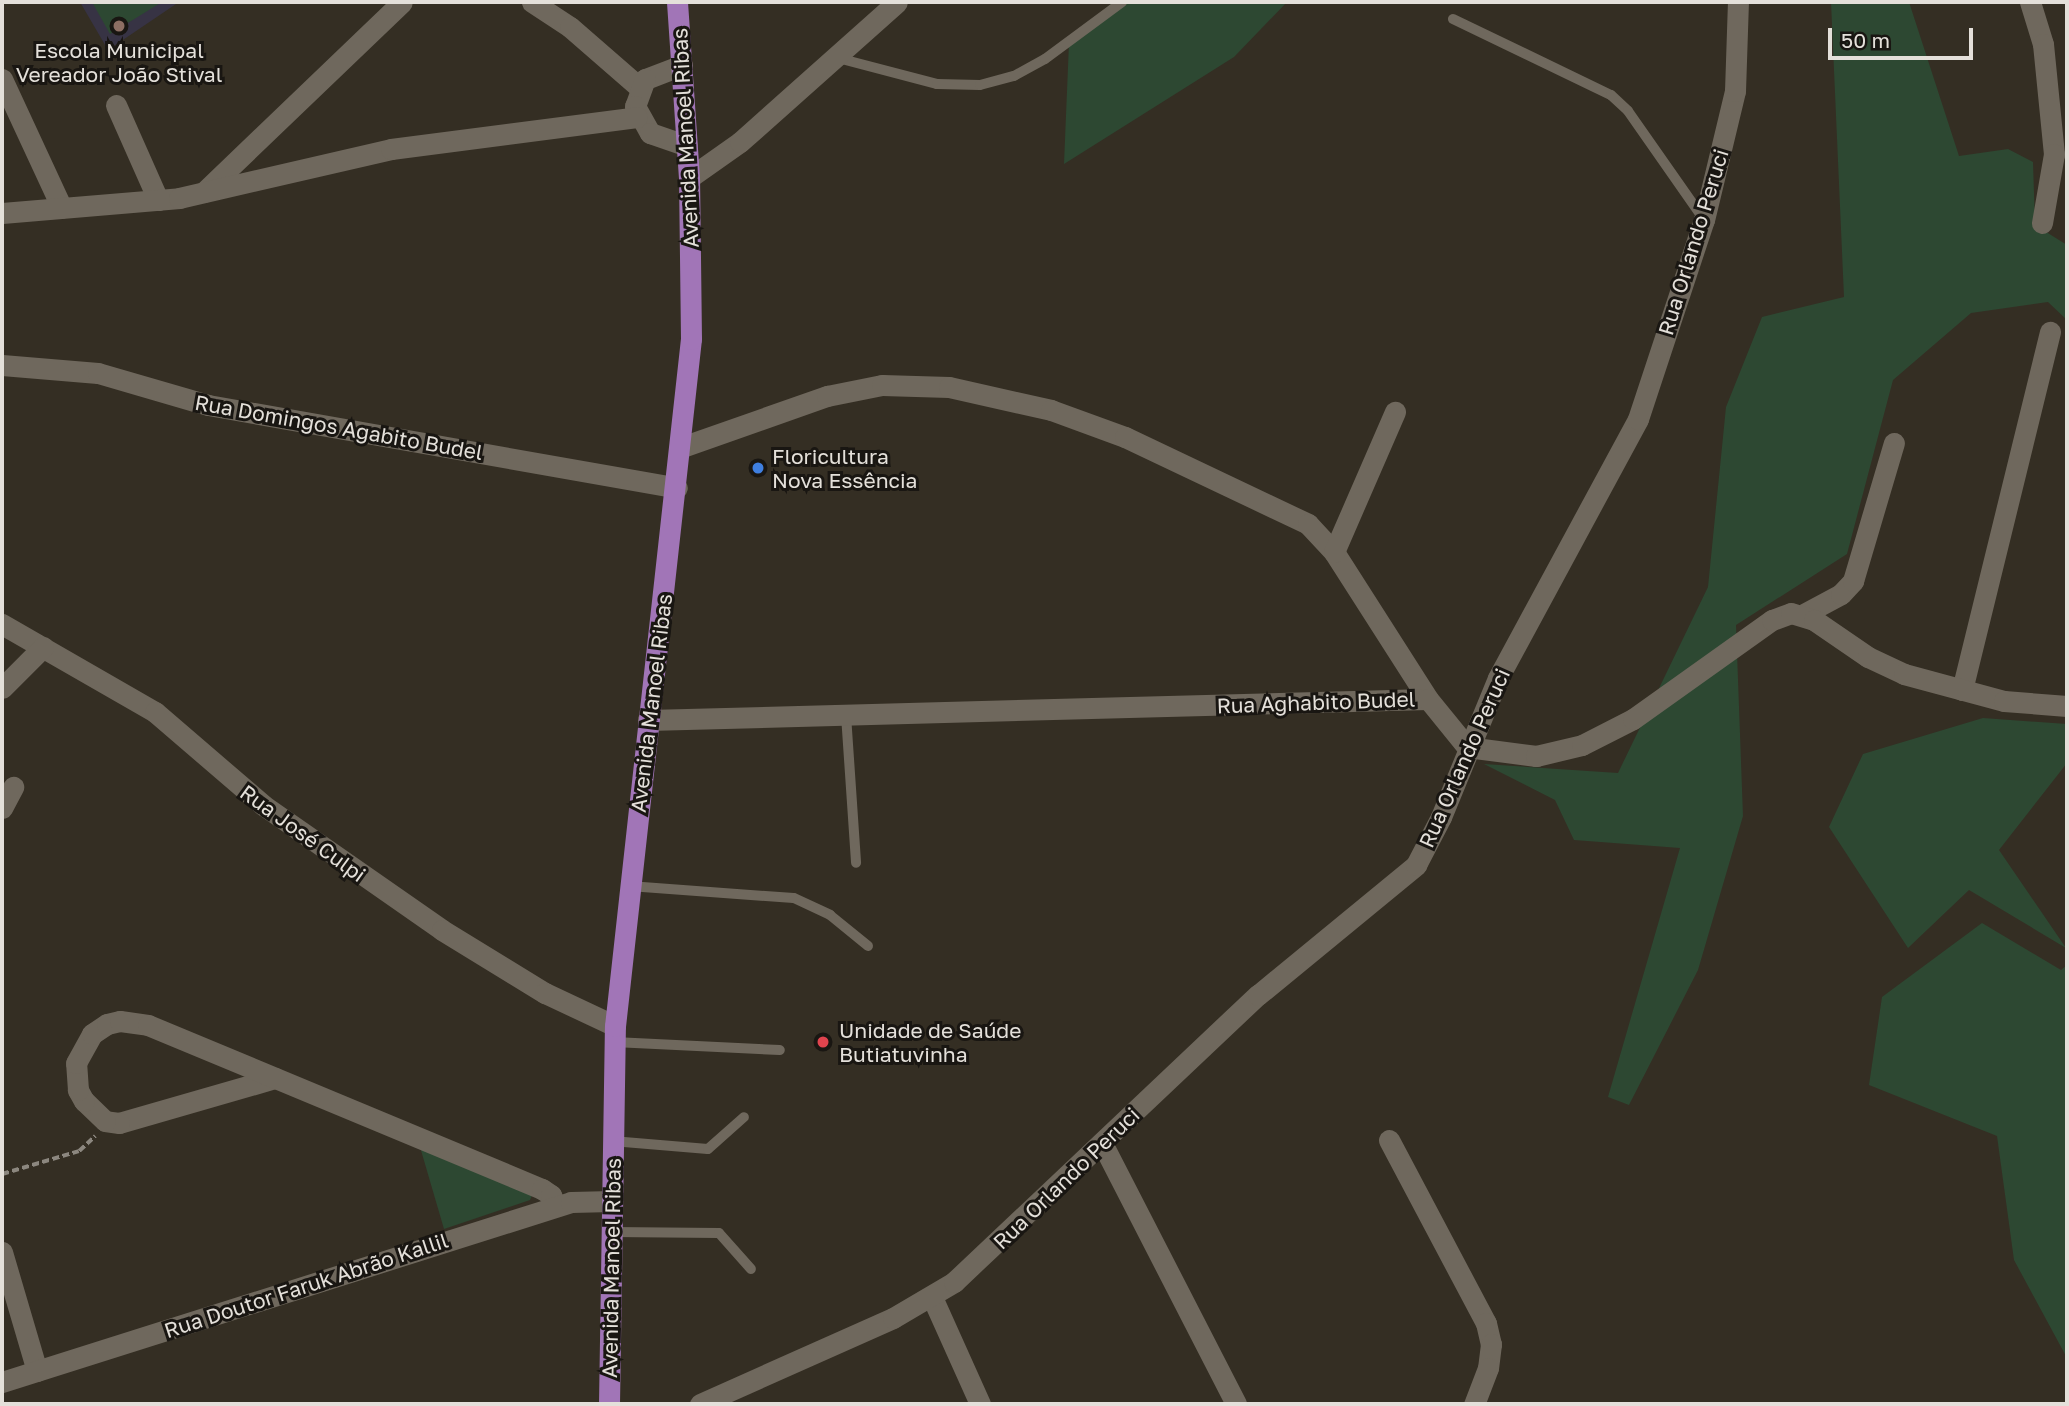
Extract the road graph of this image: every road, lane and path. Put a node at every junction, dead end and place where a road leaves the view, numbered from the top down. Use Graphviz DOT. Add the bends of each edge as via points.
graph roads {
  1 [pos="402,2"];
  2 [pos="532,2"];
  3 [pos="677,2"];
  4 [pos="897,2"];
  5 [pos="1122,2"];
  6 [pos="1738,2"];
  7 [pos="2030,2"];
  8 [pos="1453,19"];
  9 [pos="834,57"];
  10 [pos="682,65"];
  11 [pos="2,79"];
  12 [pos="639,87"];
  13 [pos="116,105"];
  14 [pos="637,117"];
  15 [pos="687,146"];
  16 [pos="689,178"];
  17 [pos="202,193"];
  18 [pos="158,200"];
  19 [pos="62,208"];
  20 [pos="2,213"];
  21 [pos="1704,220"];
  22 [pos="2042,223"];
  23 [pos="2050,332"];
  24 [pos="2,365"];
  25 [pos="1395,412"];
  26 [pos="1894,443"];
  27 [pos="682,447"];
  28 [pos="677,488"];
  29 [pos="1334,552"];
  30 [pos="1802,615"];
  31 [pos="2,624"];
  32 [pos="38,644"];
  33 [pos="2,672"];
  34 [pos="2,688"];
  35 [pos="1962,690"];
  36 [pos="1429,699"];
  37 [pos="2067,706"];
  38 [pos="846,715"];
  39 [pos="648,720"];
  40 [pos="1467,747"];
  41 [pos="13,787"];
  42 [pos="2,808"];
  43 [pos="856,863"];
  44 [pos="629,886"];
  45 [pos="868,946"];
  46 [pos="615,1034"];
  47 [pos="780,1050"];
  48 [pos="275,1078"];
  49 [pos="744,1117"];
  50 [pos="105,1121"];
  51 [pos="1390,1140"];
  52 [pos="612,1141"];
  53 [pos="1102,1143"];
  54 [pos="2,1174"];
  55 [pos="612,1201"];
  56 [pos="556,1206"];
  57 [pos="612,1232"];
  58 [pos="2,1252"];
  59 [pos="751,1269"];
  60 [pos="932,1297"];
  61 [pos="37,1371"];
  62 [pos="2,1382"];
  63 [pos="610,1404"];
  64 [pos="700,1404"];
  65 [pos="980,1404"];
  66 [pos="1236,1404"];
  67 [pos="1474,1404"];
  1 -- 17 [label="street"];
  2 -- 12 [label="street" via="579,34"];
  3 -- 10 [label="main road, Avenida Manoel Ribas"];
  4 -- 9 [label="street"];
  5 -- 9 [label="lane" via="1045,59 1014,76 980,85 937,84"];
  6 -- 21 [label="street, Rua Orlando Peruci" via="1735,91"];
  7 -- 22 [label="street" via="2043,44 2053,144"];
  8 -- 21 [label="lane" via="1611,95 1628,111"];
  9 -- 16 [label="street" via="740,142"];
  10 -- 12 [label="street" via="654,74"];
  10 -- 15 [label="main road, Avenida Manoel Ribas"];
  11 -- 19 [label="street"];
  12 -- 14 [label="street"];
  13 -- 18 [label="street"];
  14 -- 15 [label="street" via="660,140"];
  14 -- 17 [label="street" via="391,149"];
  15 -- 16 [label="main road, Avenida Manoel Ribas"];
  16 -- 27 [label="main road, Avenida Manoel Ribas" via="691,339"];
  17 -- 18 [label="street"];
  18 -- 19 [label="street"];
  19 -- 20 [label="street"];
  21 -- 40 [label="street, Rua Orlando Peruci" via="1629,439 1517,641"];
  23 -- 35 [label="street"];
  24 -- 28 [label="street, Rua Domingos Agabito Budel" via="98,373 208,405"];
  25 -- 29 [label="street"];
  26 -- 30 [label="street" via="1853,581 1841,594"];
  27 -- 28 [label="main road, Avenida Manoel Ribas"];
  27 -- 29 [label="street" via="854,389 912,384 985,393 1051,410 1138,443 1290,513 1308,524"];
  28 -- 39 [label="main road, Avenida Manoel Ribas"];
  29 -- 36 [label="street"];
  30 -- 35 [label="street" via="1886,667"];
  30 -- 40 [label="street" via="1791,613 1772,620 1660,702 1582,745 1536,756"];
  31 -- 32 [label="street, Rua José Culpi"];
  32 -- 33 [label="street"];
  32 -- 34 [label="street"];
  32 -- 46 [label="street, Rua José Culpi" via="155,712 263,805 442,930"];
  35 -- 37 [label="street" via="2026,705"];
  36 -- 38 [label="street, Rua Aghabito Budel"];
  36 -- 40 [label="street, Rua Aghabito Budel"];
  38 -- 39 [label="street, Rua Aghabito Budel"];
  38 -- 43 [label="lane"];
  39 -- 44 [label="main road, Avenida Manoel Ribas"];
  40 -- 53 [label="street, Rua Orlando Peruci" via="1430,842 1409,873 1258,995"];
  41 -- 42 [label="street"];
  44 -- 45 [label="lane" via="794,898 830,915"];
  44 -- 46 [label="main road, Avenida Manoel Ribas"];
  46 -- 47 [label="lane"];
  46 -- 52 [label="main road, Avenida Manoel Ribas"];
  48 -- 50 [label="street" via="134,1123"];
  48 -- 50 [label="street" via="148,1025 120,1021 92,1034 76,1063 78,1090"];
  48 -- 56 [label="street" via="548,1192"];
  49 -- 52 [label="lane" via="708,1149"];
  50 -- 54 [label="path" via="79,1151"];
  51 -- 67 [label="street" via="1486,1324 1491,1344 1488,1368"];
  52 -- 55 [label="main road, Avenida Manoel Ribas"];
  53 -- 60 [label="street, Rua Orlando Peruci" via="977,1265"];
  53 -- 66 [label="street"];
  55 -- 56 [label="street, Rua Doutor Faruk Abrão Kallil"];
  55 -- 57 [label="main road, Avenida Manoel Ribas"];
  56 -- 61 [label="street, Rua Doutor Faruk Abrão Kallil"];
  57 -- 59 [label="lane" via="719,1233"];
  57 -- 63 [label="main road, Avenida Manoel Ribas"];
  58 -- 61 [label="street"];
  60 -- 64 [label="street, Rua Orlando Peruci"];
  60 -- 65 [label="street"];
  61 -- 62 [label="street, Rua Doutor Faruk Abrão Kallil"];
}
